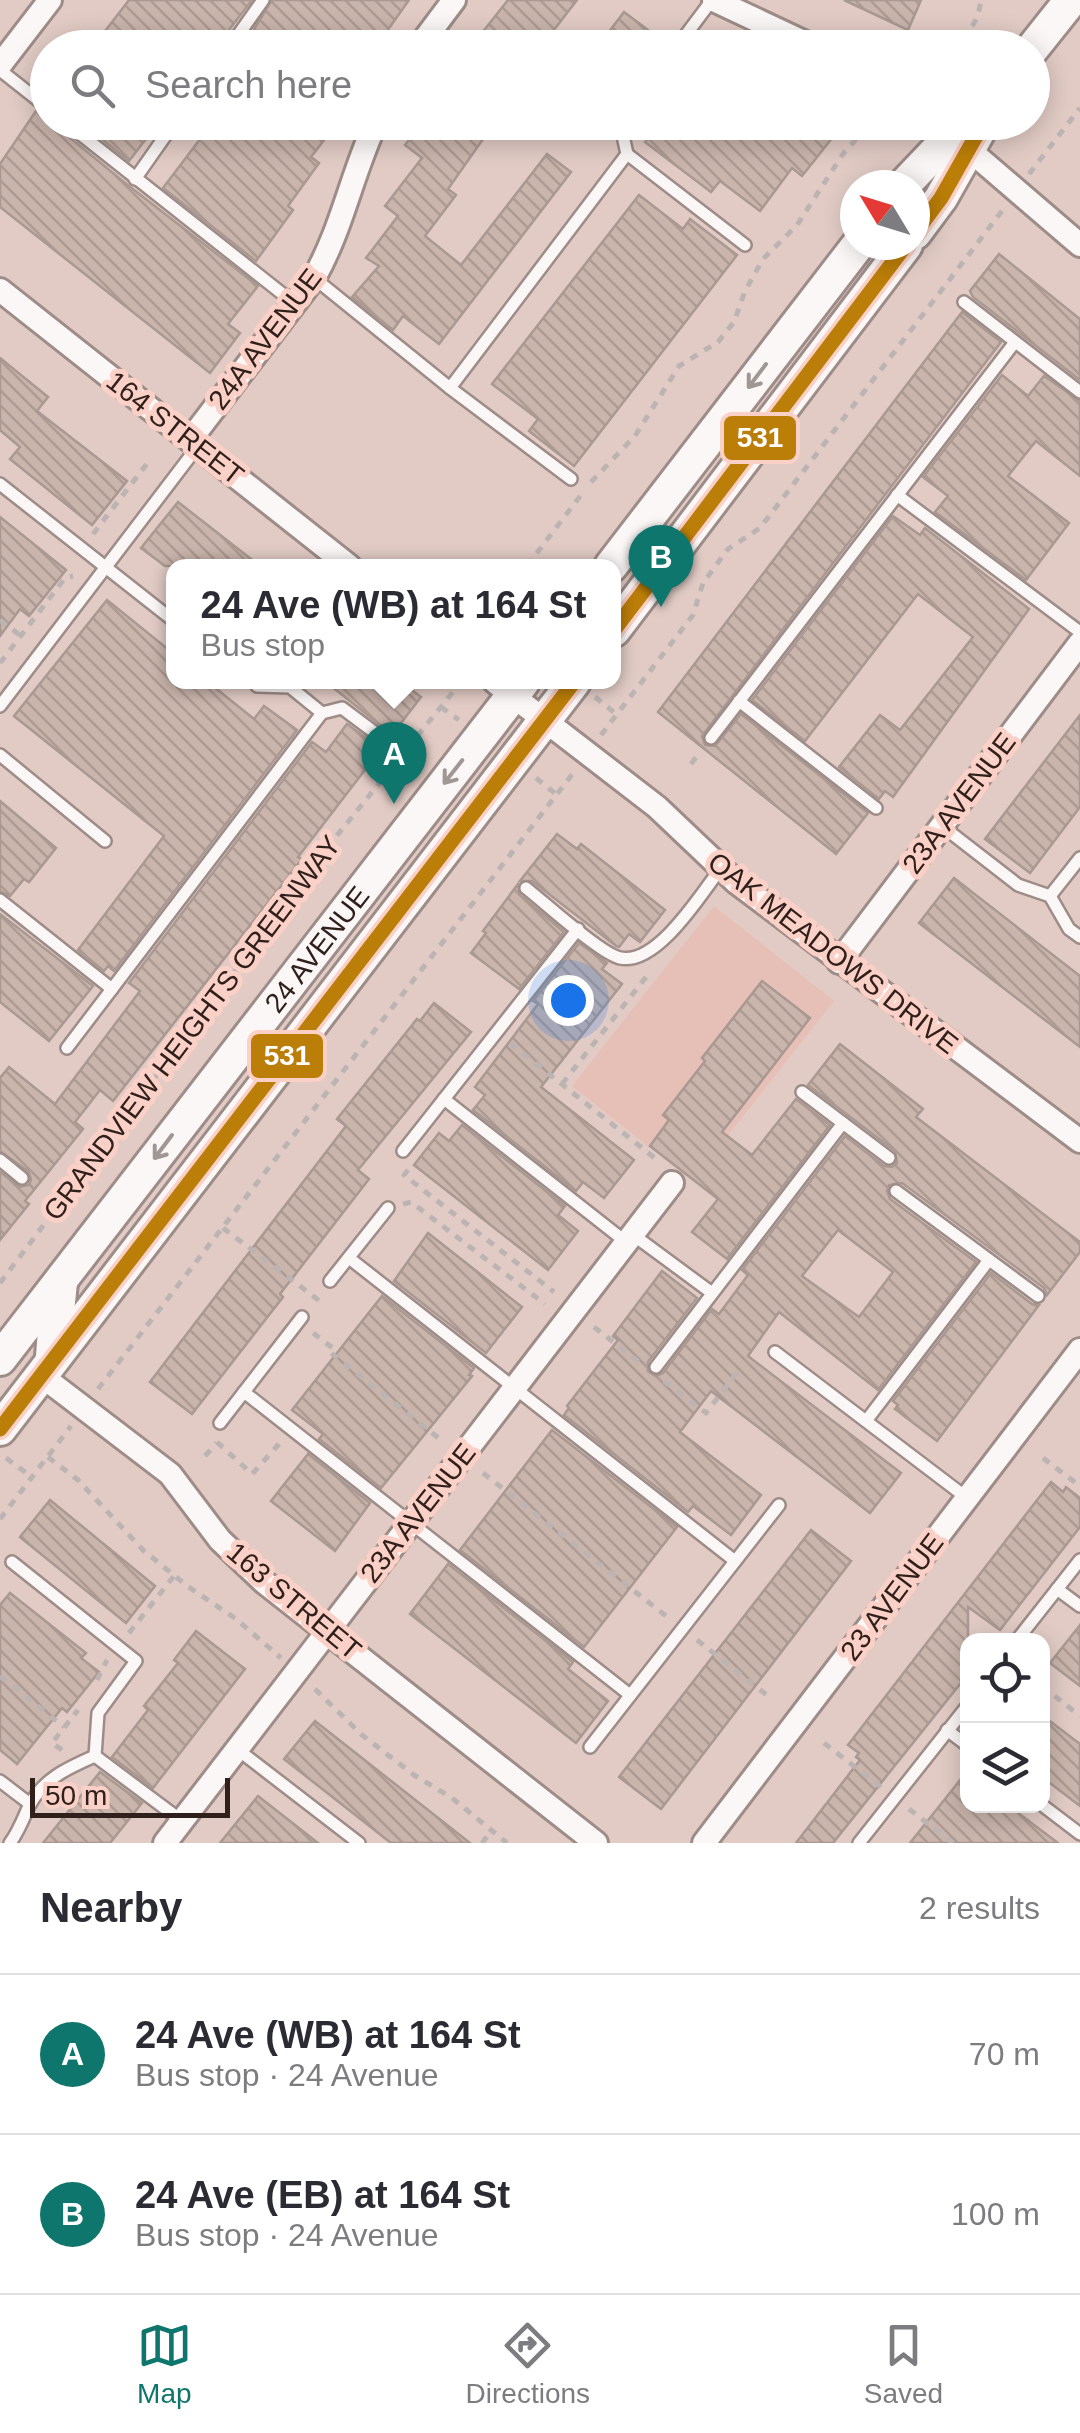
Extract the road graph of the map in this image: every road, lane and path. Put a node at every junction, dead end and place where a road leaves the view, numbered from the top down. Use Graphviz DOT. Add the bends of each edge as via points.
graph roads {
  1 [pos="50,0"];
  2 [pos="262,0"];
  3 [pos="454,0"];
  4 [pos="713,0"];
  5 [pos="982,0"];
  6 [pos="1070,0"];
  7 [pos="241,30"];
  8 [pos="432,30"];
  9 [pos="690,30"];
  10 [pos="777,30"];
  11 [pos="968,30"];
  12 [pos="1047,30"];
  13 [pos="0,65"];
  14 [pos="30,92"];
  15 [pos="1080,108"];
  16 [pos="87,140"];
  17 [pos="162,140"];
  18 [pos="368,140"];
  19 [pos="624,140"];
  20 [pos="855,140"];
  21 [pos="951,140"];
  22 [pos="958,140"];
  23 [pos="970,140"];
  24 [pos="628,154"];
  25 [pos="920,170"];
  26 [pos="135,179"];
  27 [pos="1016,192"];
  28 [pos="930,213"];
  29 [pos="745,245"];
  30 [pos="1080,245"];
  31 [pos="846,260"];
  32 [pos="895,260"];
  33 [pos="314,278"];
  34 [pos="0,290"];
  35 [pos="964,302"];
  36 [pos="294,304"];
  37 [pos="1015,342"];
  38 [pos="450,388"];
  39 [pos="1080,392"];
  40 [pos="194,443"];
  41 [pos="149,462"];
  42 [pos="571,480"];
  43 [pos="0,484"];
  44 [pos="897,495"];
  45 [pos="82,548"];
  46 [pos="341,559"];
  47 [pos="532,559"];
  48 [pos="616,559"];
  49 [pos="105,567"];
  50 [pos="166,615"];
  51 [pos="0,620"];
  52 [pos="621,621"];
  53 [pos="1080,632"];
  54 [pos="21,636"];
  55 [pos="1080,644"];
  56 [pos="0,663"];
  57 [pos="296,689"];
  58 [pos="455,689"];
  59 [pos="508,689"];
  60 [pos="513,689"];
  61 [pos="569,689"];
  62 [pos="740,701"];
  63 [pos="0,706"];
  64 [pos="322,712"];
  65 [pos="616,714"];
  66 [pos="545,721"];
  67 [pos="374,732"];
  68 [pos="711,738"];
  69 [pos="0,755"];
  70 [pos="557,794"];
  71 [pos="876,808"];
  72 [pos="942,826"];
  73 [pos="105,840"];
  74 [pos="1080,858"];
  75 [pos="721,868"];
  76 [pos="526,888"];
  77 [pos="1050,896"];
  78 [pos="0,900"];
  79 [pos="578,929"];
  80 [pos="673,930"];
  81 [pos="1080,937"];
  82 [pos="839,962"];
  83 [pos="112,989"];
  84 [pos="496,1033"];
  85 [pos="68,1048"];
  86 [pos="562,1084"];
  87 [pos="802,1092"];
  88 [pos="444,1099"];
  89 [pos="843,1123"];
  90 [pos="1080,1141"];
  91 [pos="403,1151"];
  92 [pos="889,1158"];
  93 [pos="656,1159"];
  94 [pos="0,1160"];
  95 [pos="22,1178"];
  96 [pos="672,1183"];
  97 [pos="896,1191"];
  98 [pos="388,1208"];
  99 [pos="223,1228"];
  100 [pos="629,1238"];
  101 [pos="349,1258"];
  102 [pos="989,1260"];
  103 [pos="68,1271"];
  104 [pos="330,1281"];
  105 [pos="0,1283"];
  106 [pos="554,1292"];
  107 [pos="712,1294"];
  108 [pos="1038,1296"];
  109 [pos="545,1304"];
  110 [pos="301,1319"];
  111 [pos="3,1348"];
  112 [pos="1080,1350"];
  113 [pos="775,1352"];
  114 [pos="656,1367"];
  115 [pos="46,1369"];
  116 [pos="515,1388"];
  117 [pos="244,1392"];
  118 [pos="94,1395"];
  119 [pos="866,1421"];
  120 [pos="73,1422"];
  121 [pos="220,1422"];
  122 [pos="291,1430"];
  123 [pos="441,1440"];
  124 [pos="218,1442"];
  125 [pos="3,1443"];
  126 [pos="48,1456"];
  127 [pos="1042,1458"];
  128 [pos="482,1473"];
  129 [pos="32,1478"];
  130 [pos="1080,1486"];
  131 [pos="967,1498"];
  132 [pos="778,1505"];
  133 [pos="0,1519"];
  134 [pos="410,1524"];
  135 [pos="1080,1560"];
  136 [pos="735,1561"];
  137 [pos="12,1562"];
  138 [pos="174,1576"];
  139 [pos="1058,1588"];
  140 [pos="1080,1606"];
  141 [pos="671,1620"];
  142 [pos="328,1631"];
  143 [pos="1023,1633"];
  144 [pos="126,1636"];
  145 [pos="691,1636"];
  146 [pos="286,1662"];
  147 [pos="0,1676"];
  148 [pos="307,1682"];
  149 [pos="1050,1692"];
  150 [pos="630,1695"];
  151 [pos="768,1696"];
  152 [pos="960,1714"];
  153 [pos="1080,1716"];
  154 [pos="64,1727"];
  155 [pos="947,1730"];
  156 [pos="960,1740"];
  157 [pos="590,1747"];
  158 [pos="236,1749"];
  159 [pos="95,1756"];
  160 [pos="0,1781"];
  161 [pos="30,1804"];
  162 [pos="1050,1811"];
  163 [pos="182,1821"];
  164 [pos="492,1830"];
  165 [pos="1080,1834"];
  166 [pos="10,1843"];
  167 [pos="165,1843"];
  168 [pos="359,1843"];
  169 [pos="482,1843"];
  170 [pos="507,1843"];
  171 [pos="596,1843"];
  172 [pos="704,1843"];
  173 [pos="859,1843"];
  1 -- 13 [label="street"];
  2 -- 7 [label="lane"];
  3 -- 8 [label="street"];
  4 -- 9 [label="lane"];
  4 -- 10 [label="street"];
  5 -- 11 [label="path"];
  6 -- 12 [label="main road"];
  13 -- 14 [label="lane"];
  15 -- 27 [label="path"];
  16 -- 26 [label="lane"];
  17 -- 26 [label="lane"];
  18 -- 33 [label="street, 24A AVENUE" via="330,251"];
  19 -- 24 [label="lane"];
  20 -- 47 [label="path" via="797,225 763,260 734,322 718,342 679,366 634,436"];
  21 -- 25 [label="main road"];
  22 -- 28 [label="main road"];
  23 -- 27 [label="street"];
  24 -- 29 [label="lane"];
  24 -- 38 [label="lane"];
  26 -- 36 [label="lane"];
  27 -- 30 [label="street"];
  27 -- 65 [label="path" via="760,528 728,549 702,583 693,616"];
  31 -- 48 [label="main road, one-way"];
  32 -- 52 [label="main road"];
  33 -- 36 [label="street, 24A AVENUE"];
  33 -- 38 [label="lane"];
  34 -- 40 [label="street, 164 STREET"];
  35 -- 37 [label="lane"];
  36 -- 40 [label="street, 24A AVENUE"];
  37 -- 39 [label="lane"];
  37 -- 44 [label="lane"];
  38 -- 42 [label="lane"];
  40 -- 46 [label="street, 164 STREET"];
  40 -- 49 [label="lane"];
  41 -- 45 [label="path"];
  43 -- 45 [label="lane"];
  44 -- 53 [label="lane"];
  44 -- 62 [label="lane"];
  45 -- 49 [label="lane"];
  49 -- 50 [label="lane"];
  49 -- 54 [label="path" via="65,578"];
  49 -- 63 [label="lane"];
  51 -- 54 [label="path"];
  54 -- 56 [label="path"];
  55 -- 72 [label="street, 23A AVENUE"];
  57 -- 64 [label="lane"];
  58 -- 105 [label="path, GRANDVIEW HEIGHTS GREENWAY" via="334,838"];
  59 -- 103 [label="main road, 24 AVENUE, one-way"];
  60 -- 66 [label="street, OAK MEADOWS DRIVE"];
  61 -- 66 [label="main road, 24 AVENUE"];
  62 -- 68 [label="lane"];
  62 -- 71 [label="lane"];
  64 -- 67 [label="lane" via="342,708"];
  64 -- 83 [label="lane"];
  66 -- 75 [label="street, OAK MEADOWS DRIVE" via="657,807"];
  66 -- 115 [label="main road, 24 AVENUE"];
  69 -- 73 [label="lane"];
  70 -- 99 [label="path"];
  72 -- 77 [label="lane" via="1018,885"];
  72 -- 82 [label="street, 23A AVENUE"];
  74 -- 77 [label="lane"];
  75 -- 80 [label="lane"];
  75 -- 82 [label="street, OAK MEADOWS DRIVE"];
  76 -- 79 [label="lane"];
  77 -- 81 [label="lane"];
  78 -- 83 [label="lane"];
  79 -- 80 [label="lane" via="611,954 628,958"];
  79 -- 84 [label="lane"];
  80 -- 86 [label="path" via="661,959"];
  82 -- 90 [label="street, OAK MEADOWS DRIVE"];
  83 -- 85 [label="lane"];
  84 -- 86 [label="path"];
  84 -- 88 [label="lane"];
  86 -- 93 [label="path"];
  87 -- 89 [label="lane"];
  88 -- 91 [label="lane"];
  88 -- 100 [label="lane"];
  89 -- 92 [label="lane"];
  89 -- 107 [label="lane"];
  91 -- 106 [label="path" via="410,1167 404,1175"];
  94 -- 95 [label="lane"];
  96 -- 100 [label="street, 23A AVENUE"];
  97 -- 102 [label="lane"];
  98 -- 101 [label="lane"];
  98 -- 109 [label="path" via="411,1202"];
  99 -- 104 [label="path" via="317,1298"];
  99 -- 118 [label="path"];
  100 -- 107 [label="lane"];
  100 -- 116 [label="street, 23A AVENUE"];
  101 -- 104 [label="lane"];
  101 -- 116 [label="lane"];
  102 -- 108 [label="lane"];
  102 -- 119 [label="lane"];
  103 -- 111 [label="main road, 24 AVENUE"];
  103 -- 115 [label="street" via="63,1312 48,1330"];
  107 -- 114 [label="lane"];
  110 -- 117 [label="lane"];
  110 -- 123 [label="path" via="331,1353"];
  112 -- 131 [label="street, 23 AVENUE"];
  113 -- 119 [label="lane"];
  115 -- 125 [label="main road, 24 AVENUE"];
  115 -- 142 [label="street, 163 STREET" via="51,1383 170,1474 220,1540 264,1582"];
  116 -- 134 [label="street, 23A AVENUE"];
  116 -- 136 [label="lane"];
  117 -- 121 [label="lane"];
  117 -- 122 [label="lane"];
  119 -- 131 [label="lane"];
  120 -- 126 [label="path"];
  122 -- 124 [label="path" via="252,1474"];
  122 -- 134 [label="lane"];
  125 -- 129 [label="path"];
  126 -- 129 [label="path"];
  126 -- 138 [label="path"];
  127 -- 130 [label="path"];
  128 -- 141 [label="path"];
  129 -- 133 [label="path"];
  131 -- 172 [label="street, 23 AVENUE"];
  132 -- 136 [label="lane"];
  134 -- 142 [label="street, 23A AVENUE"];
  134 -- 150 [label="lane"];
  135 -- 139 [label="lane"];
  136 -- 150 [label="lane"];
  137 -- 159 [label="lane" via="136,1661 98,1713"];
  138 -- 144 [label="path"];
  138 -- 146 [label="path"];
  139 -- 140 [label="lane"];
  139 -- 143 [label="lane"];
  142 -- 158 [label="street, 23A AVENUE"];
  142 -- 171 [label="street, 163 STREET"];
  145 -- 151 [label="path"];
  147 -- 154 [label="path"];
  148 -- 164 [label="path" via="362,1734"];
  149 -- 153 [label="path"];
  150 -- 157 [label="lane"];
  152 -- 155 [label="lane"];
  155 -- 156 [label="lane"];
  155 -- 173 [label="lane"];
  158 -- 163 [label="street, 23A AVENUE"];
  158 -- 168 [label="lane"];
  159 -- 161 [label="lane" via="52,1776"];
  159 -- 163 [label="lane"];
  160 -- 161 [label="lane"];
  161 -- 166 [label="lane"];
  162 -- 165 [label="lane"];
  163 -- 167 [label="street, 23A AVENUE"];
  164 -- 169 [label="path"];
  164 -- 170 [label="path"];
}
